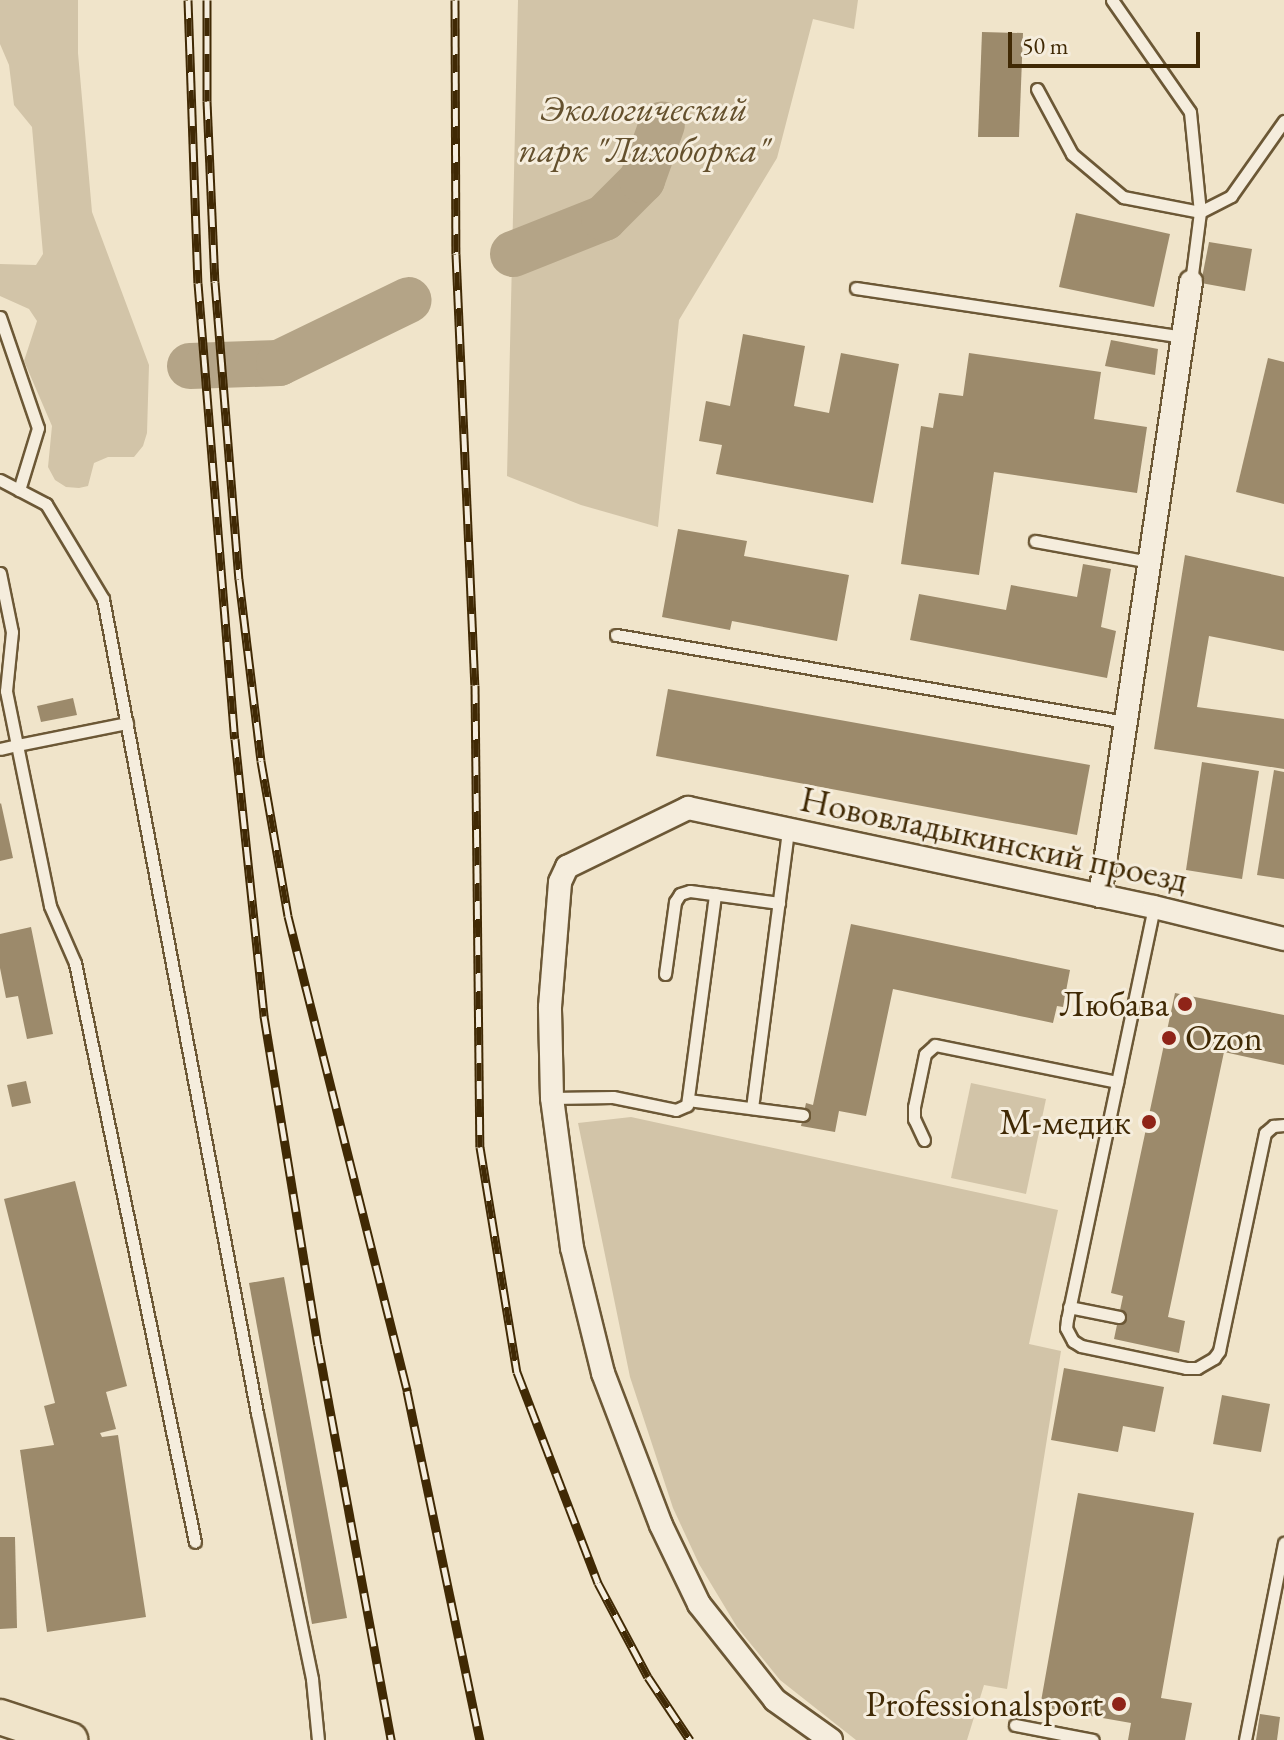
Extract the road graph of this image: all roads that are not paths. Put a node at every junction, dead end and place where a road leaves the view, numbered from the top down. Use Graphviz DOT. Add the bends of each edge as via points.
graph roads {
  1 [pos="1112,0"];
  2 [pos="1037,89"];
  3 [pos="1284,121"];
  4 [pos="1200,212"];
  5 [pos="1191,282"];
  6 [pos="856,288"];
  7 [pos="0,317"];
  8 [pos="1183,337"];
  9 [pos="0,480"];
  10 [pos="19,490"];
  11 [pos="1035,541"];
  12 [pos="1149,562"];
  13 [pos="0,573"];
  14 [pos="616,635"];
  15 [pos="1126,722"];
  16 [pos="127,723"];
  17 [pos="17,745"];
  18 [pos="0,749"];
  19 [pos="788,829"];
  20 [pos="715,894"];
  21 [pos="1100,896"];
  22 [pos="779,903"];
  23 [pos="1154,907"];
  24 [pos="1284,939"];
  25 [pos="665,974"];
  26 [pos="1117,1082"];
  27 [pos="552,1098"];
  28 [pos="688,1100"];
  29 [pos="752,1108"];
  30 [pos="803,1115"];
  31 [pos="1284,1125"];
  32 [pos="924,1140"];
  33 [pos="1069,1307"];
  34 [pos="1119,1317"];
  35 [pos="195,1542"];
  36 [pos="1284,1543"];
  37 [pos="0,1717"];
  38 [pos="1015,1725"];
  39 [pos="70,1740"];
  40 [pos="318,1740"];
  41 [pos="831,1740"];
  42 [pos="1093,1740"];
  43 [pos="1245,1740"];
  1 -- 4 [label="lane" via="1190,112"];
  2 -- 4 [label="lane" via="1072,154 1123,197"];
  3 -- 4 [label="lane" via="1231,196"];
  4 -- 5 [label="lane"];
  5 -- 8 [label="street"];
  6 -- 8 [label="lane"];
  7 -- 10 [label="lane" via="38,428"];
  8 -- 12 [label="street"];
  9 -- 10 [label="lane"];
  10 -- 16 [label="lane" via="46,504 103,599"];
  11 -- 12 [label="lane"];
  12 -- 15 [label="street"];
  13 -- 17 [label="lane" via="12,632 6,691"];
  14 -- 15 [label="lane"];
  15 -- 21 [label="street"];
  16 -- 17 [label="lane"];
  16 -- 40 [label="lane" via="312,1679"];
  17 -- 18 [label="lane"];
  17 -- 35 [label="lane" via="50,906 75,963"];
  19 -- 21 [label="street, Нововладыкинский проезд"];
  19 -- 22 [label="lane"];
  19 -- 27 [label="street, Нововладыкинский проезд" via="688,808 567,867 560,882 550,1007"];
  20 -- 22 [label="lane"];
  20 -- 25 [label="lane" via="690,891 677,897"];
  20 -- 28 [label="lane"];
  21 -- 23 [label="street, Нововладыкинский проезд"];
  22 -- 29 [label="lane"];
  23 -- 24 [label="street, Нововладыкинский проезд"];
  23 -- 26 [label="lane"];
  26 -- 32 [label="lane" via="935,1045 925,1054 914,1107"];
  26 -- 33 [label="lane"];
  27 -- 28 [label="lane" via="613,1097 676,1110"];
  27 -- 41 [label="street" via="572,1248 603,1373 661,1525 699,1604 775,1700"];
  28 -- 29 [label="lane"];
  29 -- 30 [label="lane"];
  31 -- 33 [label="lane" via="1265,1133 1214,1358 1186,1368 1081,1346 1066,1328"];
  33 -- 34 [label="lane"];
  36 -- 43 [label="lane"];
  37 -- 39 [label="main road"];
  38 -- 42 [label="lane"];
}
